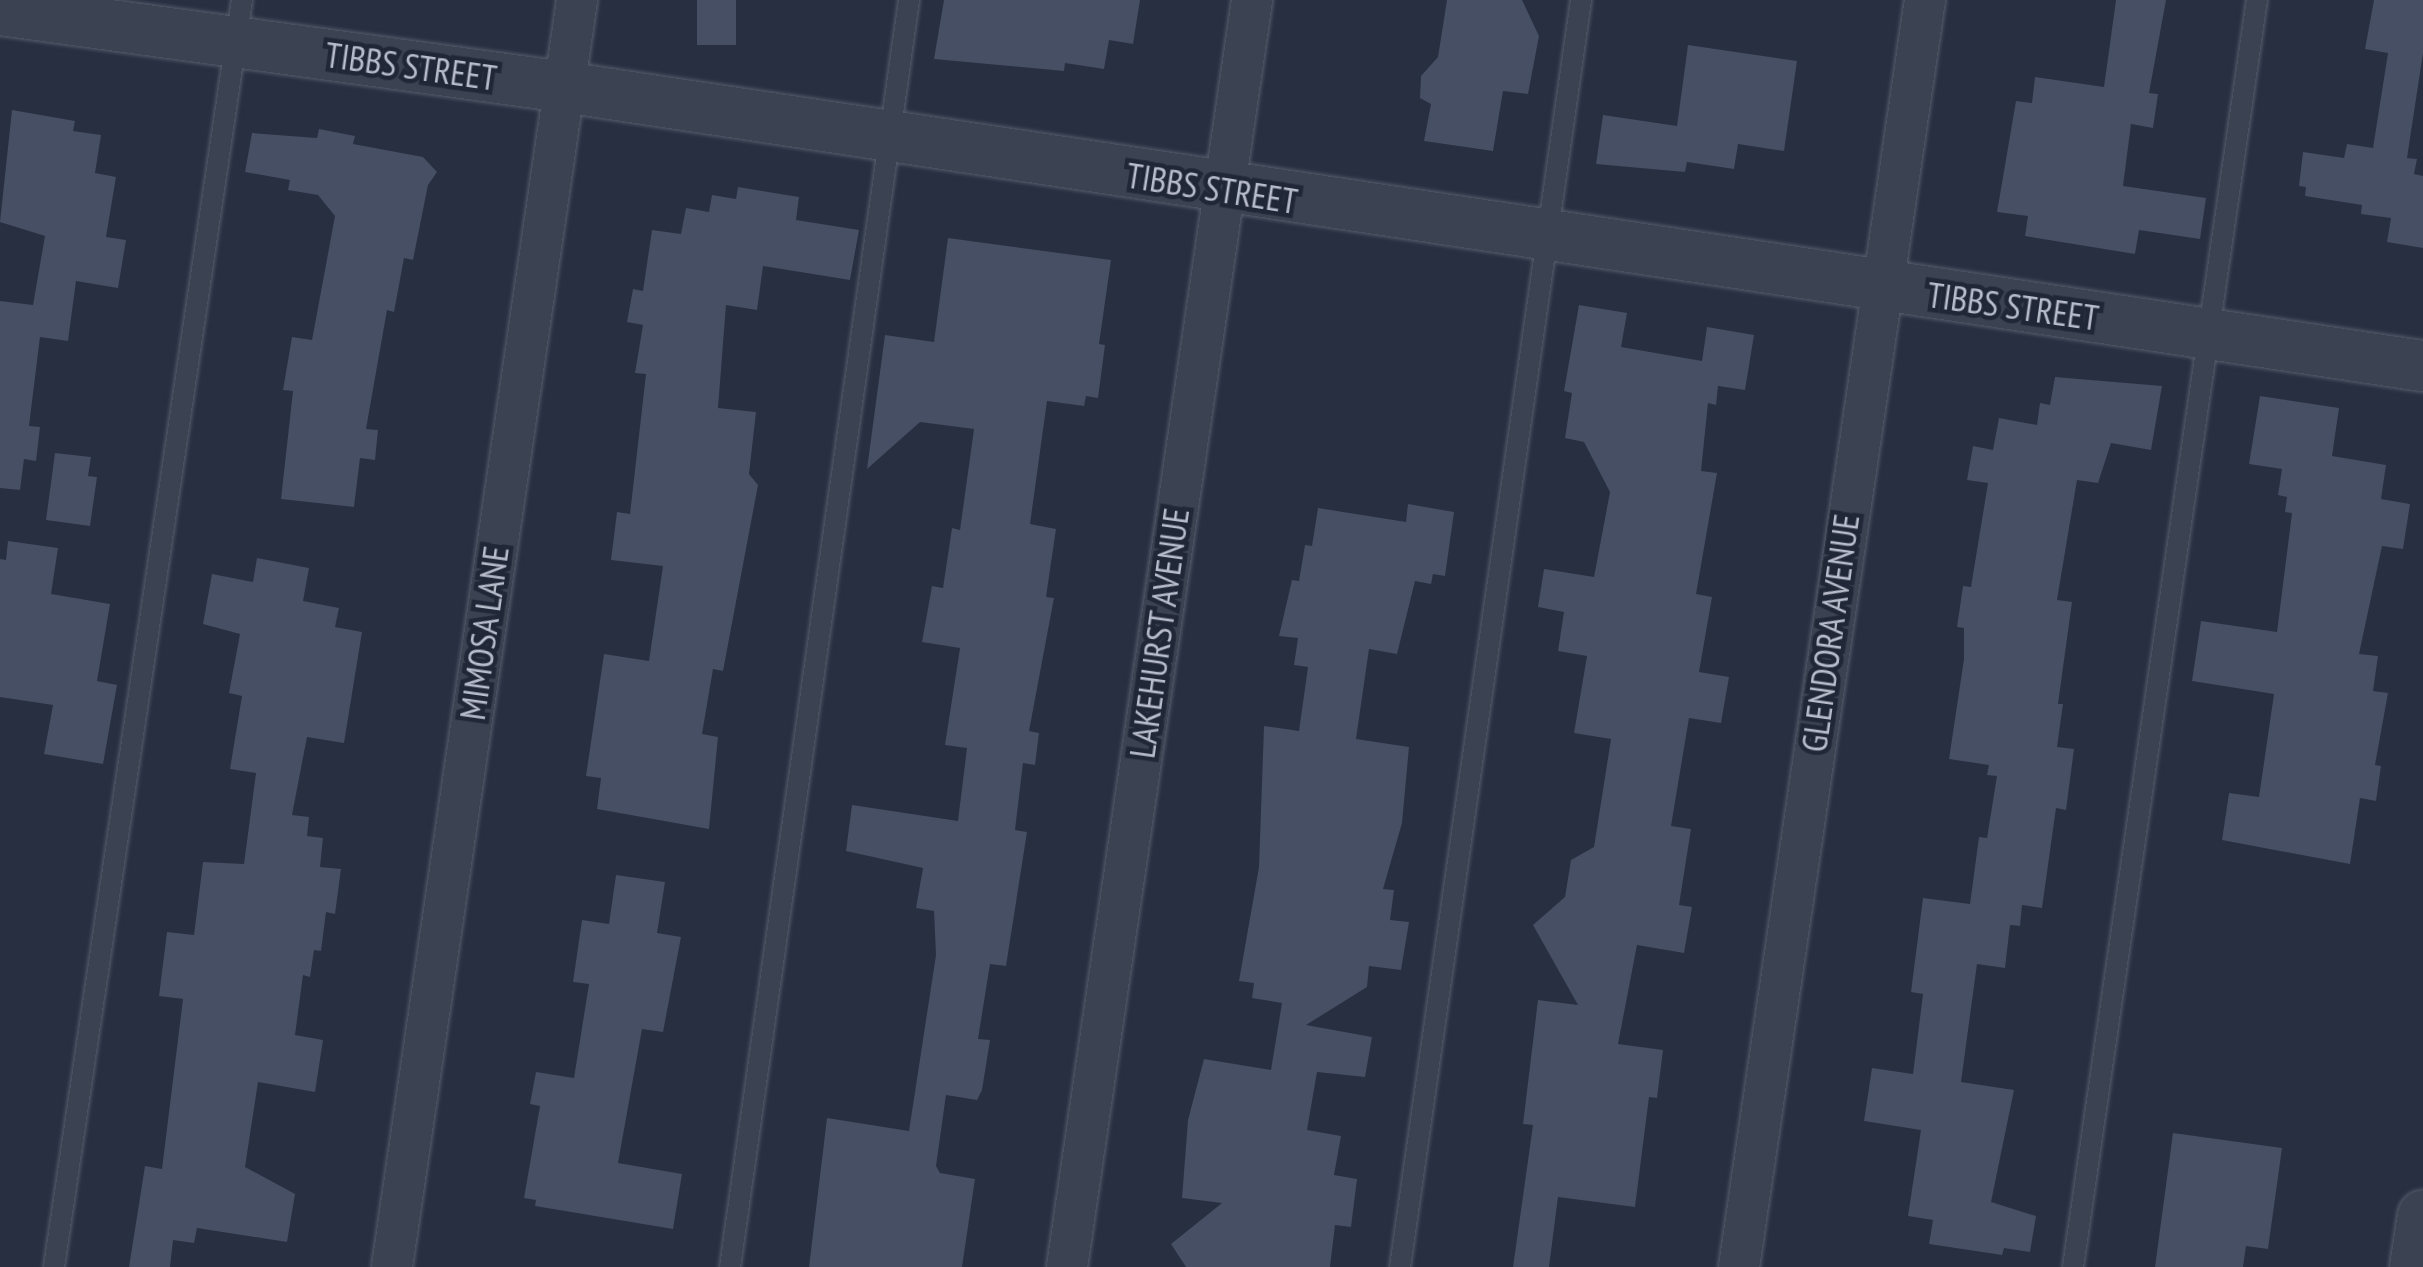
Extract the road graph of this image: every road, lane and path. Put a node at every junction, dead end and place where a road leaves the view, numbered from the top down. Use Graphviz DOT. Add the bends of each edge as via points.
graph roads {
  1 [pos="576,0"];
  2 [pos="909,0"];
  3 [pos="1252,0"];
  4 [pos="1580,0"];
  5 [pos="1925,0"];
  6 [pos="2257,0"];
  7 [pos="0,10"];
  8 [pos="239,21"];
  9 [pos="564,88"];
  10 [pos="888,138"];
  11 [pos="1224,190"];
  12 [pos="1546,238"];
  13 [pos="1879,288"];
  14 [pos="2207,332"];
  15 [pos="2423,366"];
  16 [pos="2423,1216"];
  17 [pos="54,1267"];
  18 [pos="392,1267"];
  19 [pos="730,1267"];
  20 [pos="1067,1267"];
  21 [pos="1400,1267"];
  22 [pos="1739,1267"];
  23 [pos="2073,1267"];
  24 [pos="2416,1267"];
  1 -- 9 [label="street, MIMOSA LANE"];
  2 -- 10 [label="lane"];
  3 -- 11 [label="street, LAKEHURST AVENUE"];
  4 -- 12 [label="lane"];
  5 -- 13 [label="street, GLENDORA AVENUE"];
  6 -- 14 [label="lane"];
  7 -- 8 [label="street, TIBBS STREET"];
  8 -- 9 [label="street, TIBBS STREET"];
  8 -- 17 [label="lane"];
  9 -- 10 [label="street, TIBBS STREET"];
  9 -- 18 [label="street, MIMOSA LANE"];
  10 -- 11 [label="street, TIBBS STREET"];
  10 -- 19 [label="lane"];
  11 -- 12 [label="street, TIBBS STREET"];
  11 -- 20 [label="street, LAKEHURST AVENUE"];
  12 -- 13 [label="street, TIBBS STREET"];
  12 -- 21 [label="lane"];
  13 -- 14 [label="street, TIBBS STREET"];
  13 -- 22 [label="street, GLENDORA AVENUE"];
  14 -- 15 [label="street, TIBBS STREET"];
  14 -- 23 [label="lane"];
  16 -- 24 [label="street"];
}
